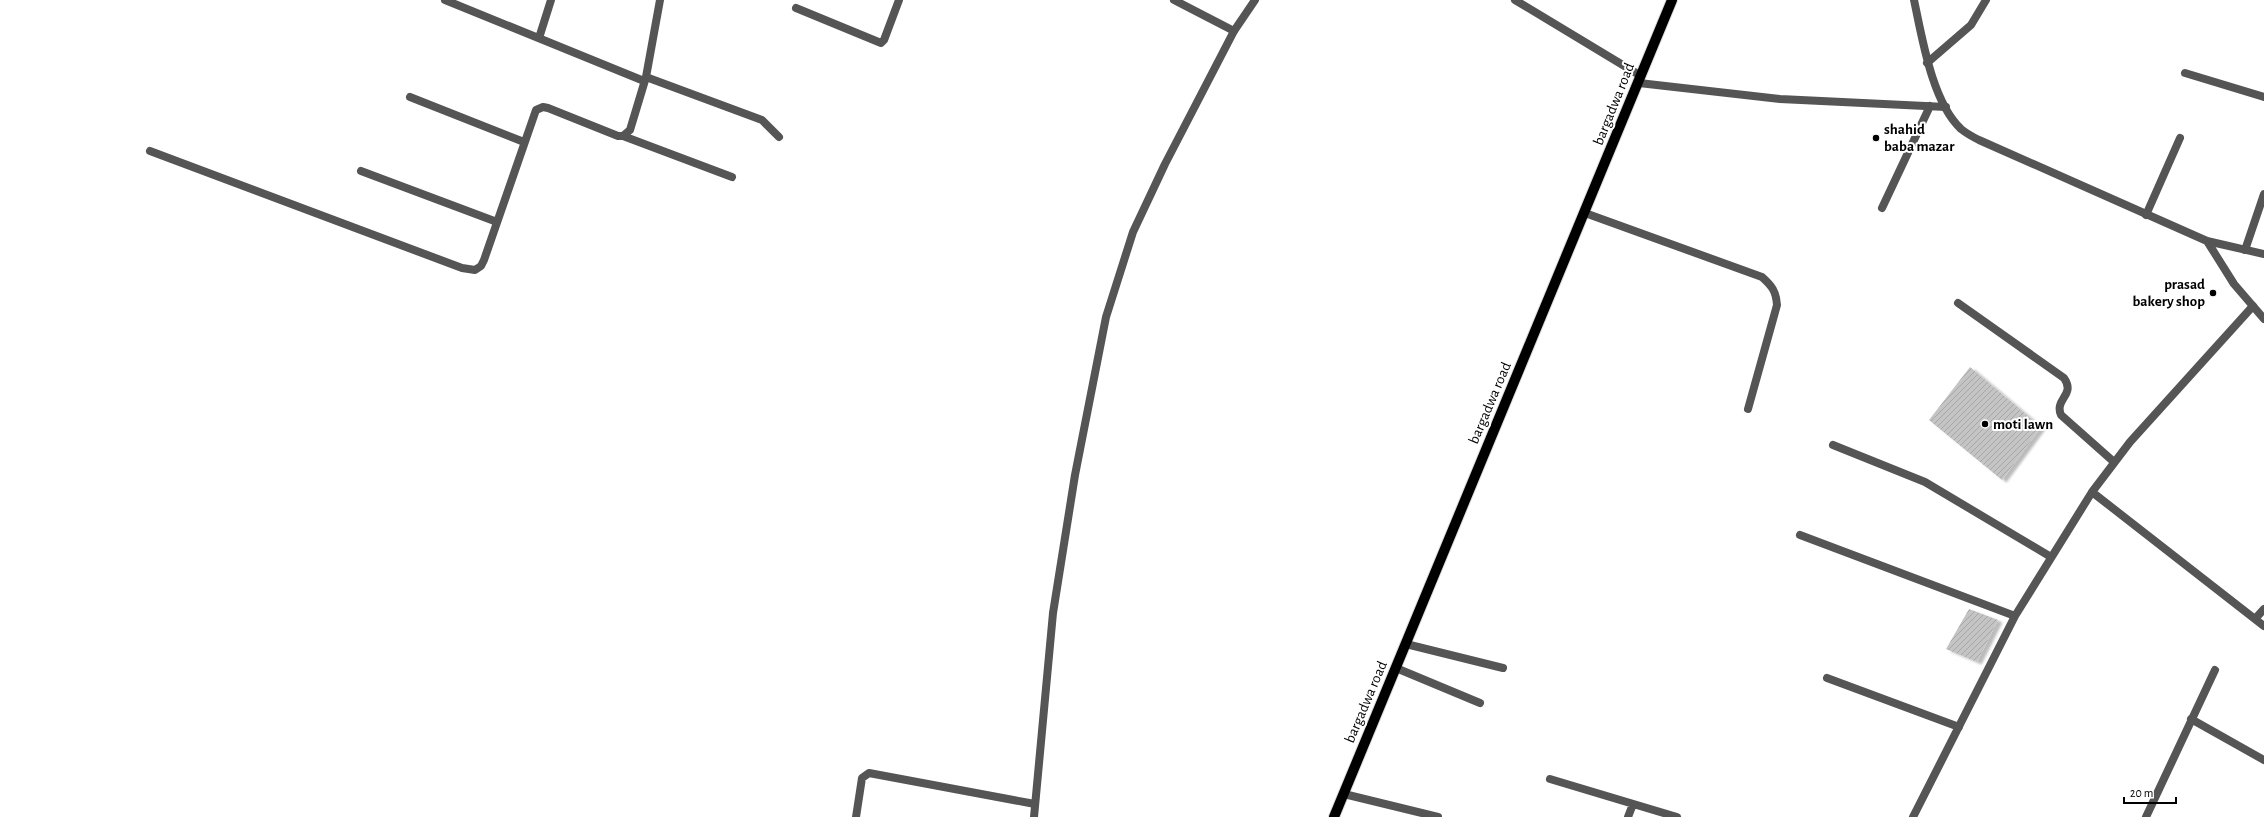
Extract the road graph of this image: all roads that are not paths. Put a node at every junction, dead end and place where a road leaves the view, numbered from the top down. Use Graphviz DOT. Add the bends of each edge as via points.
graph roads {
  1 [pos="446,0"];
  2 [pos="551,0"];
  3 [pos="660,0"];
  4 [pos="900,0"];
  5 [pos="1174,0"];
  6 [pos="1255,0"];
  7 [pos="1515,0"];
  8 [pos="1672,0"];
  9 [pos="1914,0"];
  10 [pos="1986,0"];
  11 [pos="796,8"];
  12 [pos="1234,31"];
  13 [pos="539,38"];
  14 [pos="1928,63"];
  15 [pos="2185,74"];
  16 [pos="645,79"];
  17 [pos="1640,79"];
  18 [pos="410,97"];
  19 [pos="2264,98"];
  20 [pos="1930,106"];
  21 [pos="1946,107"];
  22 [pos="623,136"];
  23 [pos="779,137"];
  24 [pos="2180,138"];
  25 [pos="524,142"];
  26 [pos="150,151"];
  27 [pos="361,171"];
  28 [pos="732,176"];
  29 [pos="2264,194"];
  30 [pos="1882,208"];
  31 [pos="1585,213"];
  32 [pos="2146,215"];
  33 [pos="496,222"];
  34 [pos="2207,241"];
  35 [pos="2245,250"];
  36 [pos="2264,254"];
  37 [pos="1958,303"];
  38 [pos="2253,306"];
  39 [pos="2264,319"];
  40 [pos="1748,409"];
  41 [pos="1833,445"];
  42 [pos="2114,462"];
  43 [pos="2092,492"];
  44 [pos="1800,535"];
  45 [pos="2051,557"];
  46 [pos="2264,609"];
  47 [pos="2015,616"];
  48 [pos="2255,619"];
  49 [pos="2264,626"];
  50 [pos="1406,644"];
  51 [pos="1396,668"];
  52 [pos="1503,668"];
  53 [pos="2215,670"];
  54 [pos="1827,678"];
  55 [pos="1480,703"];
  56 [pos="2191,719"];
  57 [pos="1959,727"];
  58 [pos="2264,760"];
  59 [pos="1550,779"];
  60 [pos="1344,794"];
  61 [pos="1035,804"];
  62 [pos="1633,804"];
  63 [pos="856,817"];
  64 [pos="1034,817"];
  65 [pos="1334,817"];
  66 [pos="1438,817"];
  67 [pos="1628,817"];
  68 [pos="1677,817"];
  69 [pos="1914,817"];
  70 [pos="2146,817"];
  1 -- 13 [label="street"];
  2 -- 13 [label="street"];
  3 -- 16 [label="street"];
  4 -- 11 [label="street" via="881,43"];
  5 -- 12 [label="street"];
  6 -- 12 [label="street"];
  7 -- 17 [label="street"];
  8 -- 17 [label="main road, bargadwa road"];
  9 -- 14 [label="street"];
  10 -- 14 [label="street" via="1975,20"];
  12 -- 61 [label="street" via="1133,232 1106,317 1078,460 1054,613"];
  13 -- 16 [label="street"];
  14 -- 21 [label="street" via="1930,74"];
  15 -- 19 [label="street"];
  16 -- 22 [label="street" via="630,130"];
  16 -- 23 [label="street" via="762,120"];
  17 -- 20 [label="street" via="1780,99"];
  17 -- 31 [label="main road, bargadwa road"];
  18 -- 25 [label="street"];
  20 -- 21 [label="street"];
  20 -- 30 [label="street"];
  21 -- 32 [label="street" via="1961,129 1979,140"];
  22 -- 25 [label="street" via="543,107 534,114"];
  22 -- 28 [label="street"];
  24 -- 32 [label="street"];
  25 -- 33 [label="street"];
  26 -- 33 [label="street" via="469,270 481,266"];
  27 -- 33 [label="street"];
  29 -- 35 [label="street"];
  31 -- 40 [label="street" via="1762,276 1771,284 1776,293 1777,305"];
  31 -- 50 [label="main road, bargadwa road"];
  32 -- 34 [label="street"];
  34 -- 35 [label="street"];
  34 -- 38 [label="street" via="2234,284"];
  35 -- 36 [label="street"];
  37 -- 42 [label="street" via="2064,378 2068,384 2068,392 2060,404 2061,415"];
  38 -- 39 [label="street"];
  38 -- 42 [label="street"];
  41 -- 45 [label="street" via="1925,482"];
  42 -- 43 [label="street"];
  43 -- 45 [label="street"];
  43 -- 48 [label="street"];
  44 -- 47 [label="street"];
  45 -- 47 [label="street"];
  46 -- 48 [label="street"];
  47 -- 57 [label="street"];
  48 -- 49 [label="street"];
  50 -- 51 [label="main road, bargadwa road"];
  50 -- 52 [label="street"];
  51 -- 55 [label="street"];
  51 -- 60 [label="main road, bargadwa road"];
  53 -- 56 [label="street"];
  54 -- 57 [label="street"];
  56 -- 58 [label="street"];
  56 -- 70 [label="street"];
  57 -- 69 [label="street"];
  59 -- 62 [label="street"];
  60 -- 65 [label="main road, bargadwa road"];
  60 -- 66 [label="street"];
  61 -- 63 [label="street" via="869,773 862,778"];
  61 -- 64 [label="street"];
  62 -- 67 [label="street"];
  62 -- 68 [label="street"];
}
